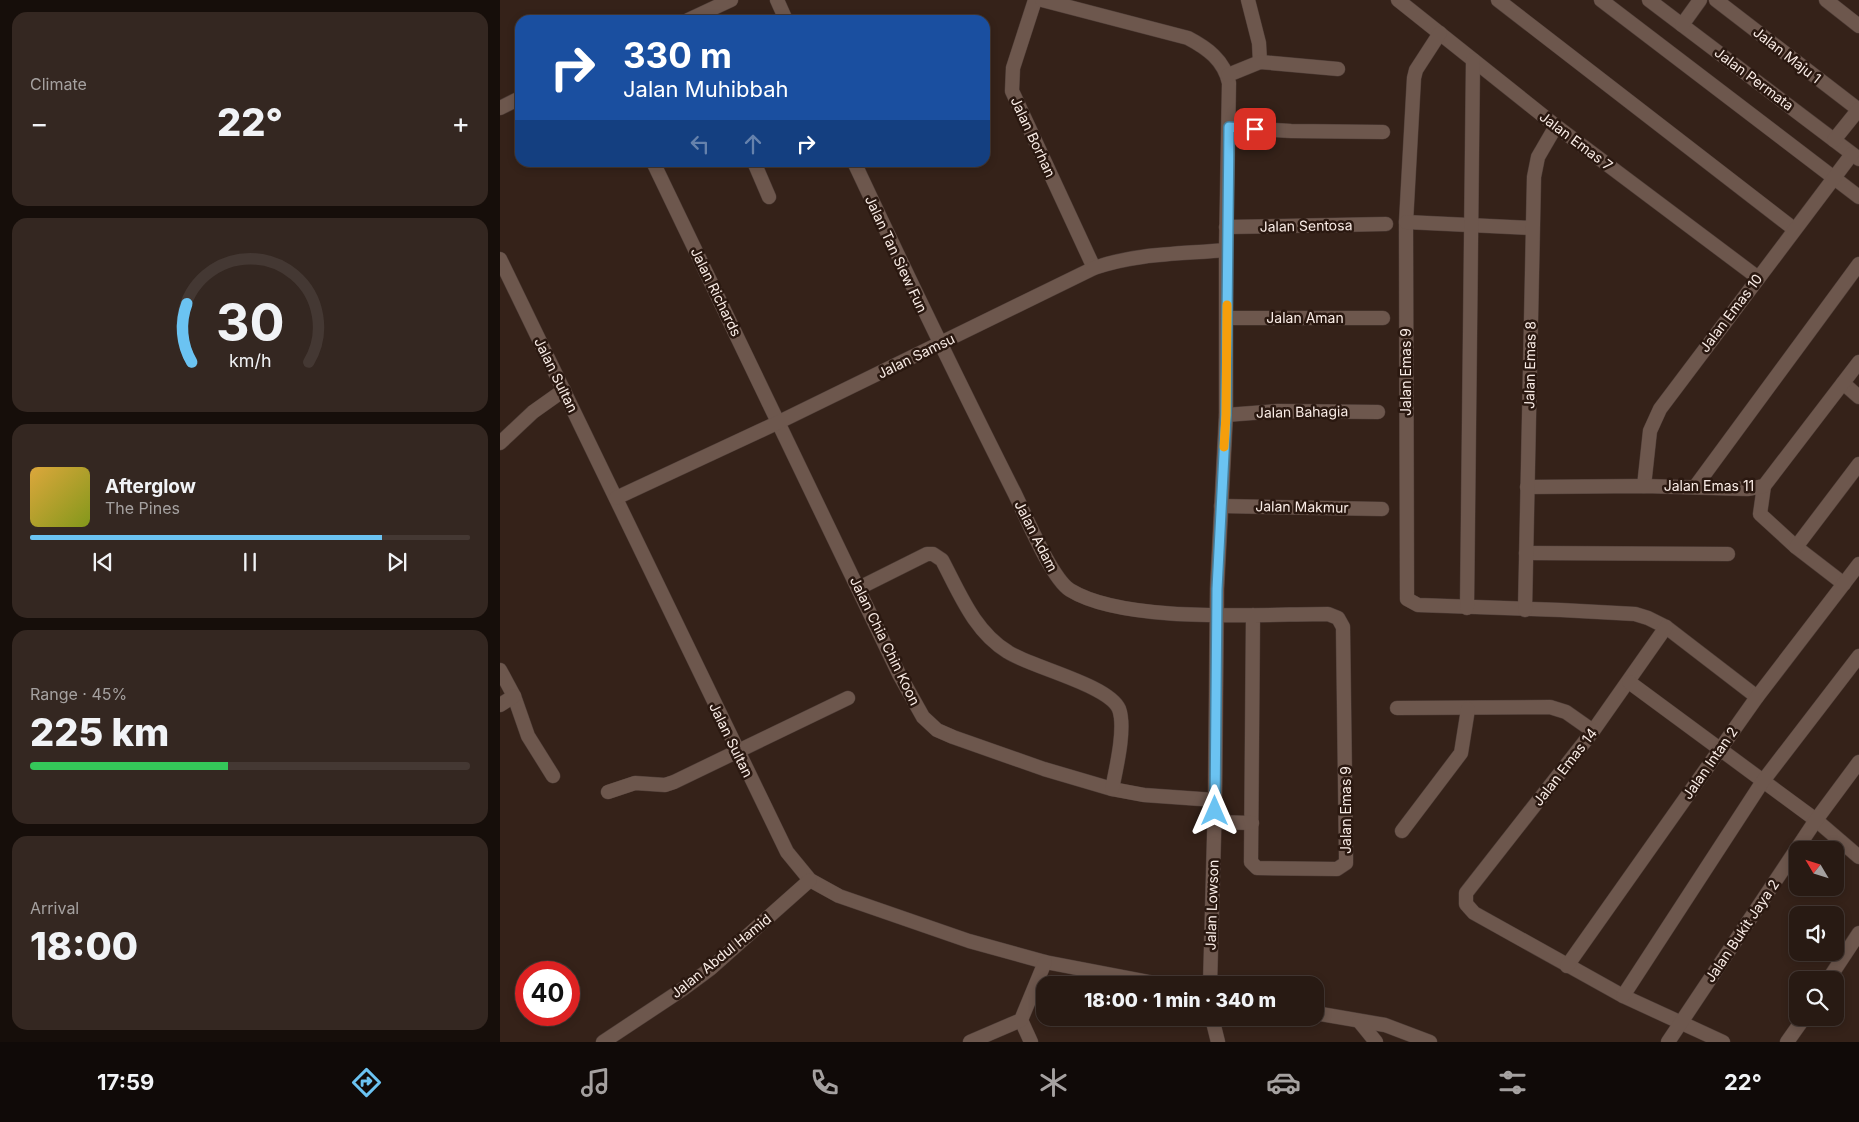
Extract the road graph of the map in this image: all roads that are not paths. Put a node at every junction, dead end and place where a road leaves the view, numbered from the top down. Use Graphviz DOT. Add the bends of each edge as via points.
graph roads {
  1 [pos="731,0"];
  2 [pos="777,0"];
  3 [pos="1034,0"];
  4 [pos="1042,0"];
  5 [pos="1248,0"];
  6 [pos="1398,0"];
  7 [pos="1498,0"];
  8 [pos="1601,0"];
  9 [pos="1649,0"];
  10 [pos="1700,0"];
  11 [pos="1716,0"];
  12 [pos="1826,0"];
  13 [pos="700,15"];
  14 [pos="784,15"];
  15 [pos="1682,25"];
  16 [pos="1859,26"];
  17 [pos="1440,33"];
  18 [pos="1473,60"];
  19 [pos="1260,62"];
  20 [pos="1338,69"];
  21 [pos="1228,75"];
  22 [pos="515,100"];
  23 [pos="500,108"];
  24 [pos="1859,110"];
  25 [pos="1556,126"];
  26 [pos="1229,127"];
  27 [pos="1383,132"];
  28 [pos="1834,140"];
  29 [pos="1856,156"];
  30 [pos="655,167"];
  31 [pos="756,167"];
  32 [pos="856,167"];
  33 [pos="1833,178"];
  34 [pos="769,197"];
  35 [pos="1859,197"];
  36 [pos="1406,222"];
  37 [pos="1386,224"];
  38 [pos="1470,226"];
  39 [pos="1226,227"];
  40 [pos="1532,228"];
  41 [pos="1794,229"];
  42 [pos="1226,250"];
  43 [pos="500,259"];
  44 [pos="1859,264"];
  45 [pos="1094,268"];
  46 [pos="1757,277"];
  47 [pos="1227,318"];
  48 [pos="1383,318"];
  49 [pos="939,345"];
  50 [pos="1859,362"];
  51 [pos="1844,383"];
  52 [pos="564,390"];
  53 [pos="1859,397"];
  54 [pos="1378,412"];
  55 [pos="1226,415"];
  56 [pos="779,422"];
  57 [pos="500,443"];
  58 [pos="1859,464"];
  59 [pos="1644,486"];
  60 [pos="1764,486"];
  61 [pos="1527,487"];
  62 [pos="1695,487"];
  63 [pos="616,498"];
  64 [pos="1221,506"];
  65 [pos="1382,508"];
  66 [pos="1796,547"];
  67 [pos="1526,552"];
  68 [pos="1728,554"];
  69 [pos="1859,564"];
  70 [pos="1844,584"];
  71 [pos="859,588"];
  72 [pos="1467,608"];
  73 [pos="1525,610"];
  74 [pos="1216,614"];
  75 [pos="1253,614"];
  76 [pos="1666,628"];
  77 [pos="1859,656"];
  78 [pos="500,670"];
  79 [pos="1629,682"];
  80 [pos="514,696"];
  81 [pos="1757,697"];
  82 [pos="848,698"];
  83 [pos="500,705"];
  84 [pos="1397,708"];
  85 [pos="1468,709"];
  86 [pos="1593,732"];
  87 [pos="1719,749"];
  88 [pos="737,753"];
  89 [pos="1859,762"];
  90 [pos="553,776"];
  91 [pos="1763,781"];
  92 [pos="1112,789"];
  93 [pos="608,792"];
  94 [pos="1215,800"];
  95 [pos="1816,820"];
  96 [pos="1215,822"];
  97 [pos="1252,823"];
  98 [pos="1402,831"];
  99 [pos="1859,857"];
  100 [pos="810,880"];
  101 [pos="1859,933"];
  102 [pos="1045,962"];
  103 [pos="1567,966"];
  104 [pos="1834,971"];
  105 [pos="1117,976"];
  106 [pos="1210,976"];
  107 [pos="1623,996"];
  108 [pos="1324,1015"];
  109 [pos="1021,1020"];
  110 [pos="1359,1021"];
  111 [pos="1681,1022"];
  112 [pos="1214,1026"];
  113 [pos="1798,1026"];
  114 [pos="603,1042"];
  115 [pos="970,1042"];
  116 [pos="1031,1042"];
  117 [pos="1218,1042"];
  118 [pos="1376,1042"];
  119 [pos="1430,1042"];
  120 [pos="1668,1042"];
  121 [pos="1723,1042"];
  122 [pos="1787,1042"];
  1 -- 13 [label="street"];
  2 -- 14 [label="street"];
  3 -- 45 [label="street, Jalan Borhan" via="1013,68 1012,91"];
  4 -- 21 [label="street" via="1188,38 1213,54"];
  5 -- 19 [label="street" via="1259,43"];
  6 -- 17 [label="street, Jalan Emas 7"];
  7 -- 41 [label="street"];
  8 -- 33 [label="street"];
  9 -- 15 [label="street, Jalan Permata"];
  10 -- 15 [label="street"];
  11 -- 24 [label="street, Jalan Maju 1"];
  12 -- 16 [label="street"];
  15 -- 28 [label="street, Jalan Permata"];
  17 -- 18 [label="street, Jalan Emas 7"];
  17 -- 36 [label="street, Jalan Emas 9" via="1414,78"];
  18 -- 25 [label="street, Jalan Emas 7"];
  18 -- 38 [label="street"];
  19 -- 20 [label="street"];
  19 -- 21 [label="street"];
  21 -- 26 [label="street, Jalan Lowson"];
  22 -- 23 [label="street"];
  24 -- 28 [label="street"];
  25 -- 40 [label="street, Jalan Emas 8" via="1535,165"];
  25 -- 46 [label="street, Jalan Emas 7"];
  26 -- 27 [label="street"];
  26 -- 39 [label="street, Jalan Lowson"];
  28 -- 29 [label="street, Jalan Permata"];
  29 -- 33 [label="street, Jalan Emas 10"];
  30 -- 56 [label="street, Jalan Richards"];
  31 -- 34 [label="street"];
  32 -- 49 [label="street, Jalan Tan Siew Fun"];
  33 -- 35 [label="street"];
  33 -- 41 [label="street, Jalan Emas 10"];
  36 -- 38 [label="street"];
  36 -- 72 [label="street, Jalan Emas 9" via="1407,599 1418,605"];
  37 -- 39 [label="street, Jalan Sentosa"];
  38 -- 40 [label="street"];
  38 -- 72 [label="street"];
  39 -- 42 [label="street, Jalan Lowson"];
  40 -- 61 [label="street, Jalan Emas 8"];
  41 -- 46 [label="street, Jalan Emas 10"];
  42 -- 45 [label="street, Jalan Samsu" via="1134,258"];
  42 -- 47 [label="street, Jalan Lowson"];
  43 -- 52 [label="street, Jalan Sultan"];
  44 -- 62 [label="street"];
  45 -- 49 [label="street, Jalan Samsu"];
  46 -- 59 [label="street, Jalan Emas 10" via="1653,420"];
  47 -- 48 [label="street, Jalan Aman"];
  47 -- 55 [label="street, Jalan Lowson"];
  49 -- 56 [label="street, Jalan Samsu"];
  49 -- 74 [label="street, Jalan Adam" via="1044,553 1065,587 1105,604 1148,611"];
  50 -- 51 [label="street, Jalan Emas 11"];
  51 -- 53 [label="street"];
  51 -- 60 [label="street, Jalan Emas 11"];
  52 -- 57 [label="street" via="533,412"];
  52 -- 63 [label="street, Jalan Sultan"];
  54 -- 55 [label="street, Jalan Bahagia" via="1287,410"];
  55 -- 64 [label="street, Jalan Lowson"];
  56 -- 63 [label="street, Jalan Samsu"];
  56 -- 71 [label="street, Jalan Chia Chin Koon"];
  58 -- 66 [label="street"];
  59 -- 61 [label="street, Jalan Emas 11"];
  59 -- 62 [label="street, Jalan Emas 11"];
  60 -- 62 [label="street, Jalan Emas 11" via="1748,489"];
  60 -- 66 [label="street" via="1760,514"];
  61 -- 67 [label="street, Jalan Emas 8"];
  63 -- 88 [label="street, Jalan Sultan"];
  64 -- 65 [label="street, Jalan Makmur"];
  64 -- 74 [label="street, Jalan Lowson"];
  66 -- 70 [label="street"];
  67 -- 68 [label="street"];
  67 -- 73 [label="street, Jalan Emas 8"];
  69 -- 70 [label="street, Jalan Intan 2"];
  70 -- 81 [label="street, Jalan Intan 2"];
  71 -- 92 [label="street, Jalan Chia Chin Koon" via="904,683 929,725 952,737 1026,763"];
  71 -- 92 [label="street" via="927,554 938,556 976,623 996,644 1020,659 1084,684 1114,702 1120,715 1120,729"];
  72 -- 73 [label="street, Jalan Emas 9"];
  73 -- 76 [label="street, Jalan Emas 9" via="1635,614"];
  74 -- 75 [label="street, Jalan Emas 9"];
  74 -- 94 [label="street, Jalan Lowson"];
  75 -- 97 [label="street, Jalan Emas 9"];
  75 -- 97 [label="street, Jalan Emas 9" via="1328,614 1338,618 1343,627 1346,863 1338,868 1257,868 1251,862"];
  76 -- 79 [label="street, Jalan Emas 14"];
  76 -- 81 [label="street, Jalan Emas 9"];
  77 -- 91 [label="street"];
  78 -- 80 [label="street"];
  79 -- 86 [label="street, Jalan Emas 14"];
  79 -- 87 [label="street"];
  80 -- 83 [label="street"];
  80 -- 90 [label="street" via="528,736"];
  81 -- 87 [label="street, Jalan Intan 2"];
  82 -- 88 [label="street"];
  84 -- 85 [label="street"];
  85 -- 86 [label="street" via="1550,707 1566,712"];
  85 -- 98 [label="street" via="1461,753"];
  86 -- 103 [label="street, Jalan Emas 14" via="1466,893 1466,904 1474,913"];
  87 -- 91 [label="street"];
  87 -- 103 [label="street, Jalan Intan 2"];
  88 -- 93 [label="street" via="665,785 635,783"];
  88 -- 100 [label="street, Jalan Sultan" via="787,852"];
  89 -- 95 [label="street, Jalan Bukit Jaya 2"];
  91 -- 95 [label="street"];
  91 -- 107 [label="street"];
  92 -- 94 [label="street, Jalan Chia Chin Koon" via="1144,795"];
  94 -- 96 [label="street, Jalan Lowson"];
  95 -- 99 [label="street"];
  95 -- 111 [label="street, Jalan Bukit Jaya 2"];
  96 -- 97 [label="street"];
  96 -- 106 [label="street, Jalan Lowson"];
  100 -- 102 [label="street, Jalan Sultan" via="839,896 883,912"];
  100 -- 114 [label="street, Jalan Abdul Hamid" via="710,969"];
  101 -- 104 [label="street"];
  102 -- 105 [label="street, Jalan Sultan"];
  102 -- 109 [label="street"];
  103 -- 107 [label="street"];
  107 -- 111 [label="street"];
  108 -- 110 [label="street"];
  109 -- 115 [label="street"];
  109 -- 116 [label="street"];
  110 -- 118 [label="street"];
  110 -- 119 [label="street" via="1384,1024"];
  111 -- 120 [label="street, Jalan Bukit Jaya 2"];
  111 -- 121 [label="street"];
  112 -- 117 [label="street"];
  113 -- 122 [label="street"];
}
